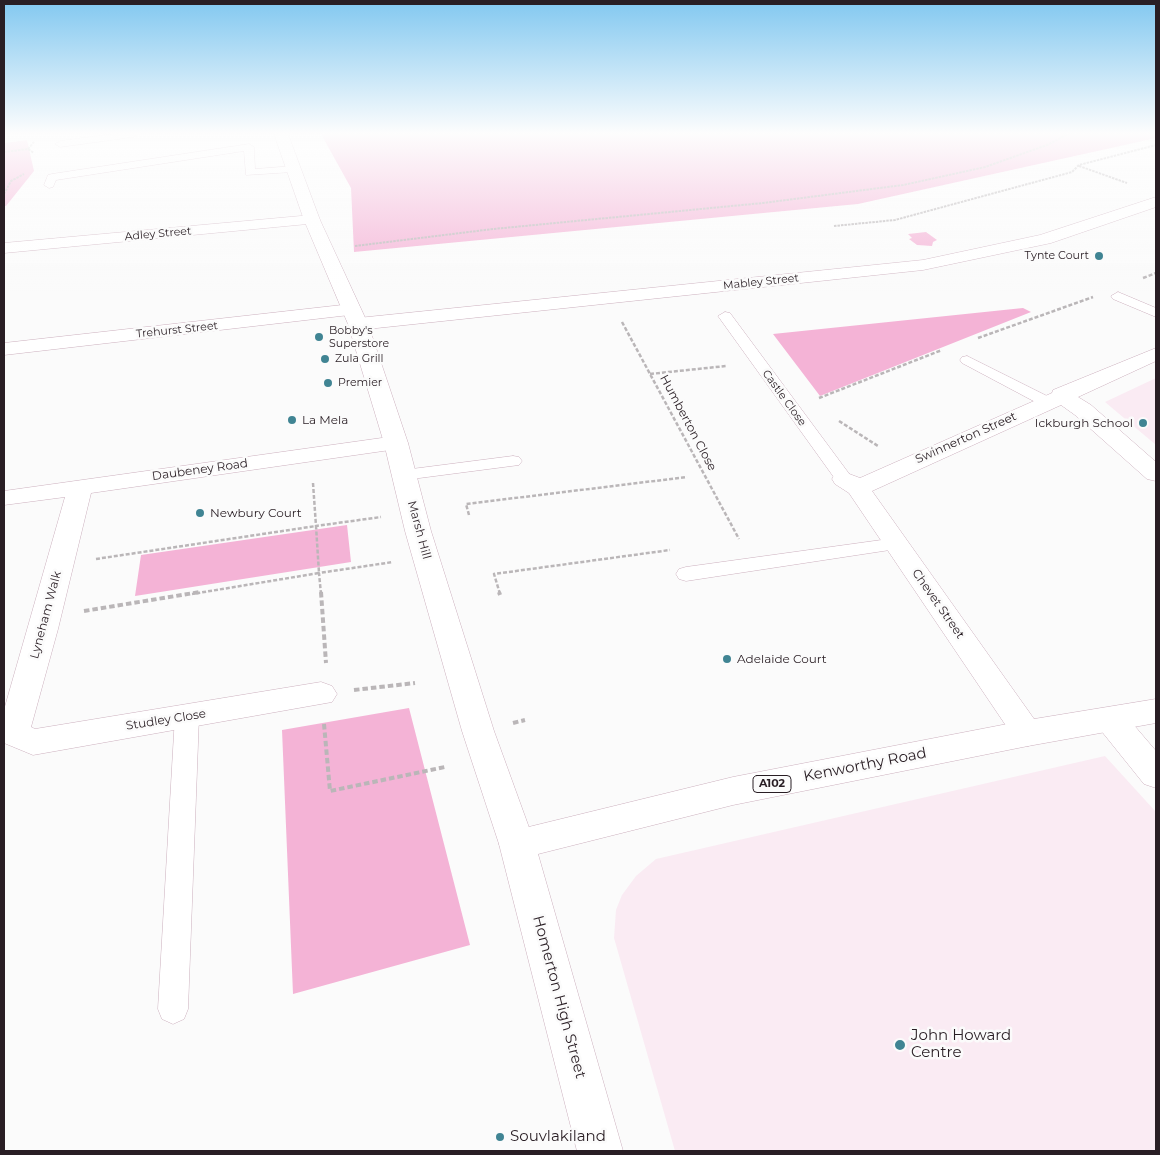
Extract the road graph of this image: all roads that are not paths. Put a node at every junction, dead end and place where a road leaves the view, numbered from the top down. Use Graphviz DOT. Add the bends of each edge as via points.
graph roads {
  1 [pos="300,188"];
  2 [pos="1156,202"];
  3 [pos="312,220"];
  4 [pos="4,248"];
  5 [pos="1118,296"];
  6 [pos="1156,313"];
  7 [pos="725,316"];
  8 [pos="354,317"];
  9 [pos="4,349"];
  10 [pos="1156,354"];
  11 [pos="967,360"];
  12 [pos="1054,399"];
  13 [pos="396,443"];
  14 [pos="513,461"];
  15 [pos="1156,474"];
  16 [pos="404,475"];
  17 [pos="851,483"];
  18 [pos="80,487"];
  19 [pos="4,498"];
  20 [pos="896,544"];
  21 [pos="686,574"];
  22 [pos="324,703"];
  23 [pos="1156,711"];
  24 [pos="187,716"];
  25 [pos="1110,720"];
  26 [pos="1028,733"];
  27 [pos="8,734"];
  28 [pos="1156,774"];
  29 [pos="518,844"];
  30 [pos="172,1009"];
  31 [pos="600,1151"];
  1 -- 3 [label="main road, Marsh Hill"];
  2 -- 8 [label="main road, Mabley Street" via="1045,239 923,265"];
  3 -- 4 [label="main road, Adley Street"];
  3 -- 8 [label="main road, Marsh Hill"];
  5 -- 6 [label="lane"];
  7 -- 17 [label="lane, Castle Close"];
  8 -- 9 [label="main road, Trehurst Street"];
  8 -- 13 [label="main road, Marsh Hill"];
  10 -- 12 [label="main road, Swinnerton Street"];
  11 -- 12 [label="lane"];
  12 -- 15 [label="main road" via="1083,410"];
  12 -- 17 [label="main road, Swinnerton Street" via="908,464"];
  13 -- 16 [label="main road, Marsh Hill"];
  13 -- 18 [label="main road, Daubeney Road"];
  14 -- 16 [label="lane"];
  16 -- 29 [label="main road, Marsh Hill" via="478,731"];
  17 -- 20 [label="main road, Chevet Street"];
  18 -- 19 [label="main road, Daubeney Road"];
  18 -- 27 [label="main road, Lyneham Walk" via="46,617"];
  20 -- 21 [label="lane"];
  20 -- 26 [label="main road, Chevet Street"];
  22 -- 24 [label="main road, Studley Close"];
  23 -- 25 [label="main road, Kenworthy Road / A102"];
  24 -- 27 [label="main road, Studley Close" via="33,742"];
  24 -- 30 [label="lane"];
  25 -- 26 [label="main road, Kenworthy Road / A102"];
  25 -- 28 [label="main road"];
  26 -- 29 [label="main road, Kenworthy Road / A102" via="733,791"];
  29 -- 31 [label="main road, Homerton High Street"];
}
